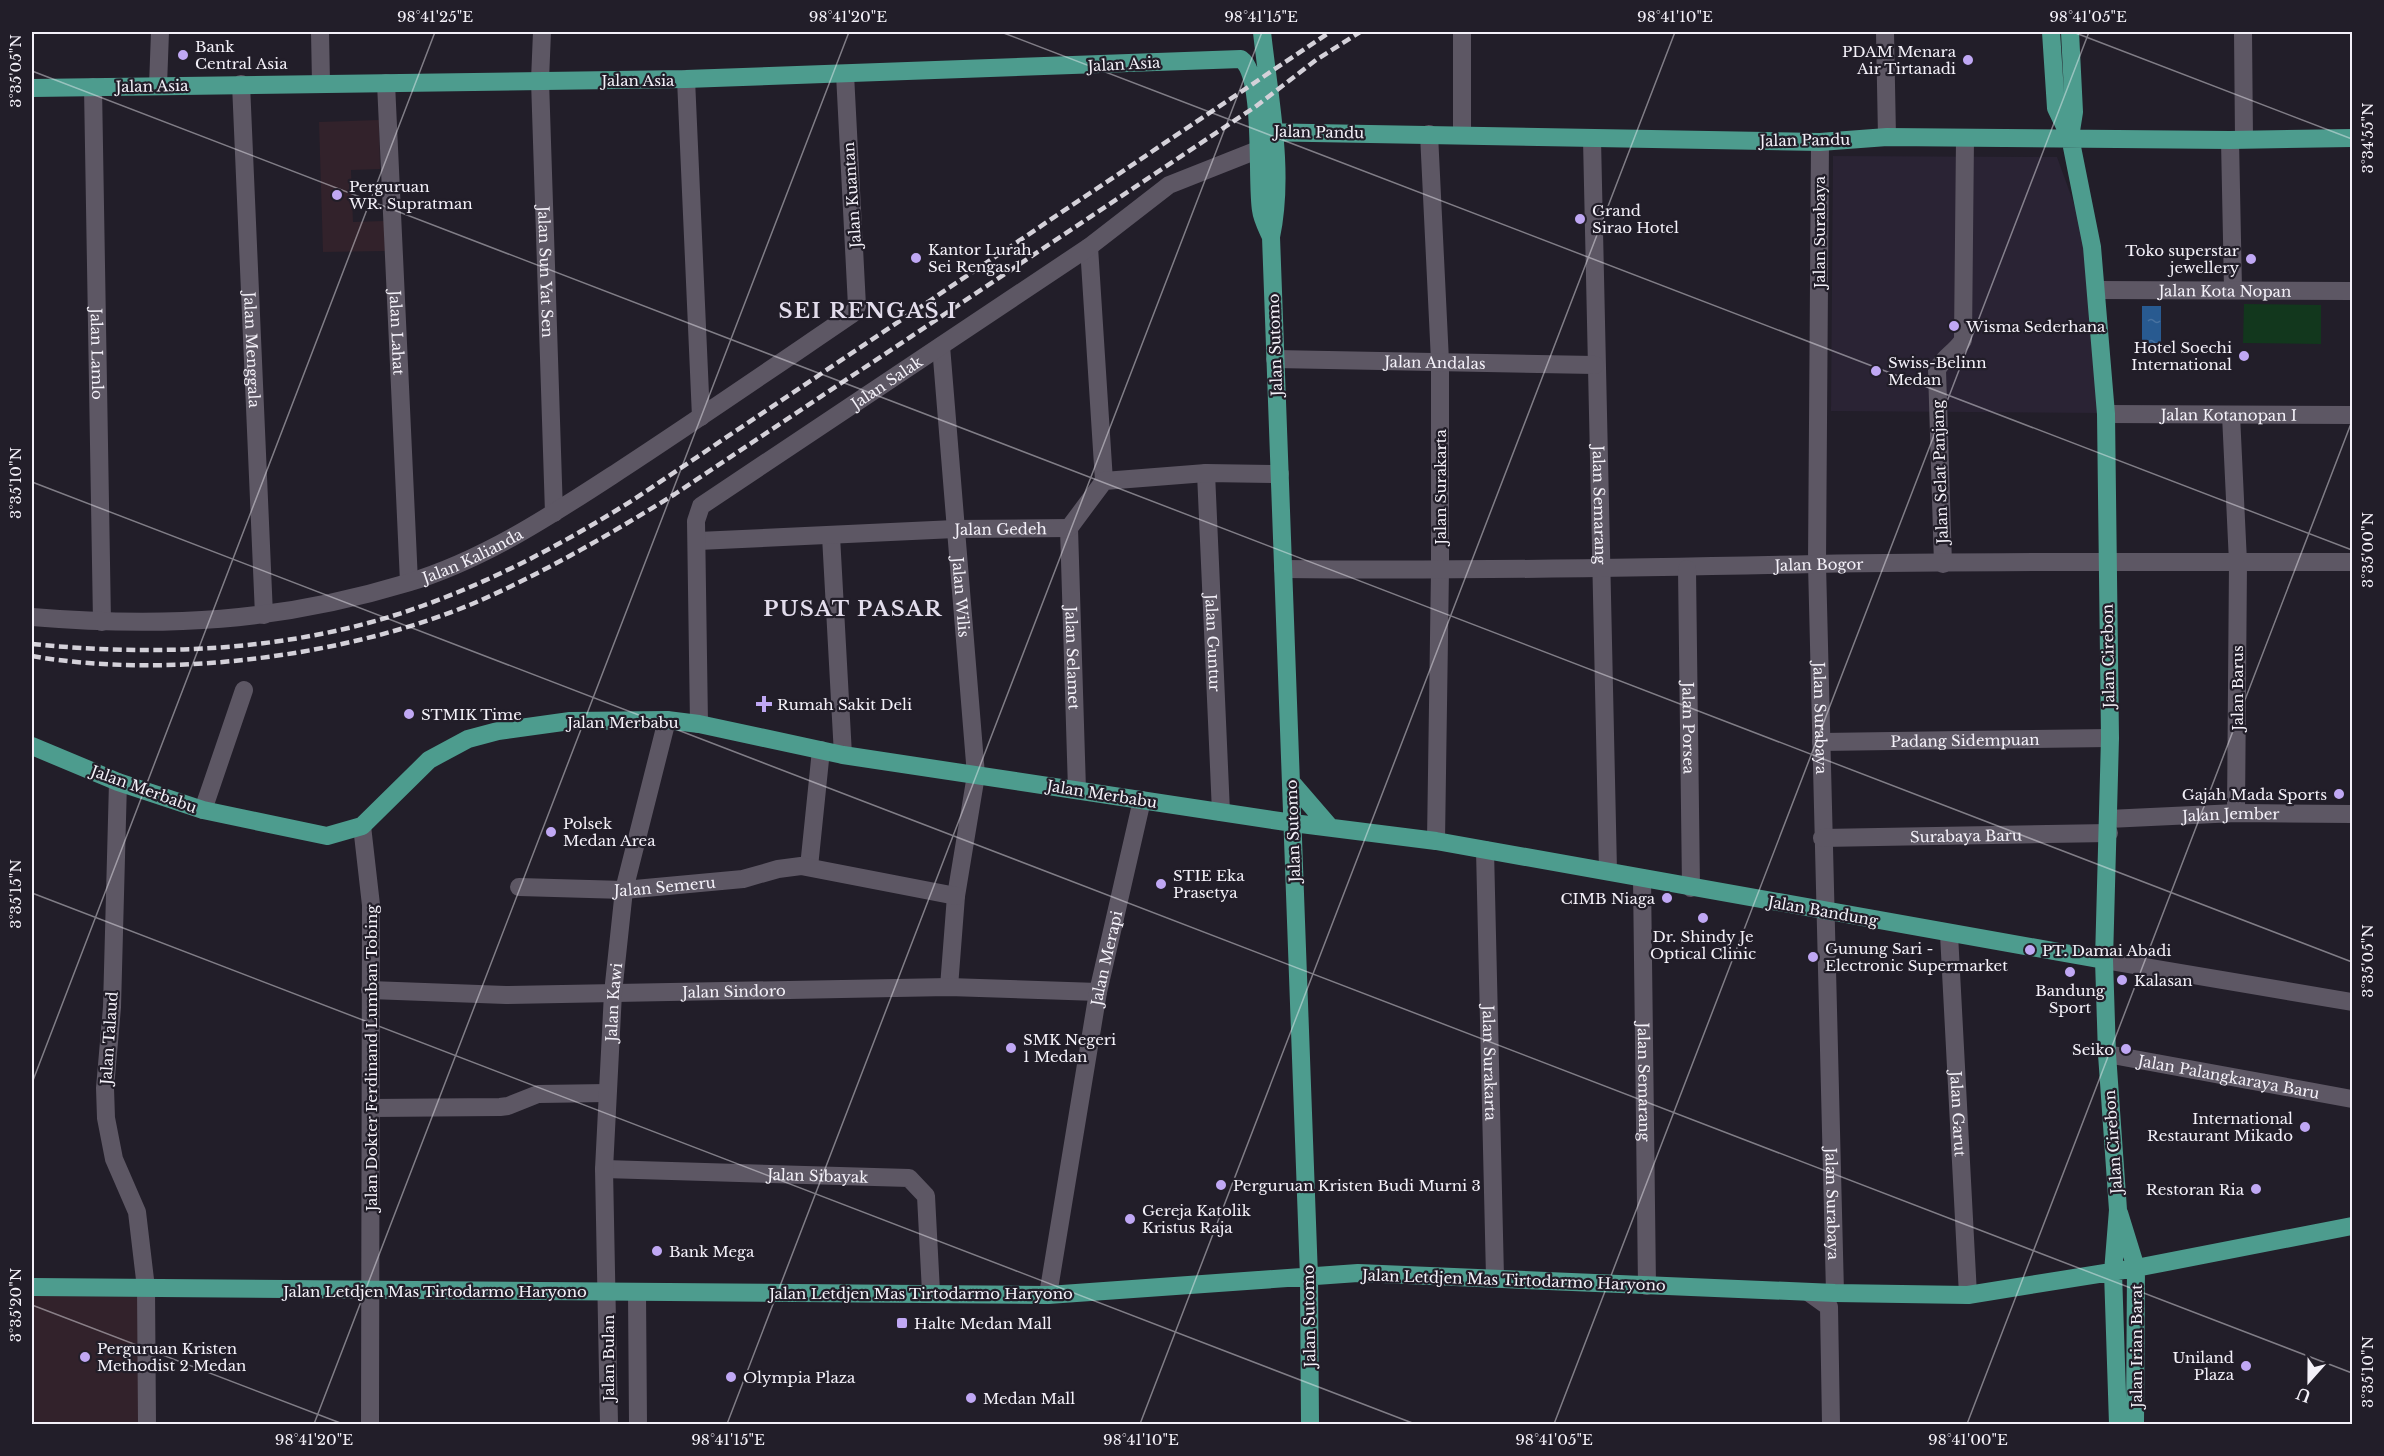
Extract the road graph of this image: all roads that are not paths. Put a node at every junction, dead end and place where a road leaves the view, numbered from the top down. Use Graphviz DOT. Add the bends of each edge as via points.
graph roads {
  1 [pos="160,32"];
  2 [pos="320,32"];
  3 [pos="542,32"];
  4 [pos="1262,32"];
  5 [pos="1462,32"];
  6 [pos="1884,32"];
  7 [pos="2050,32"];
  8 [pos="2070,32"];
  9 [pos="2243,32"];
  10 [pos="1244,61"];
  11 [pos="844,74"];
  12 [pos="686,79"];
  13 [pos="540,81"];
  14 [pos="321,83"];
  15 [pos="386,83"];
  16 [pos="241,84"];
  17 [pos="158,86"];
  18 [pos="93,87"];
  19 [pos="32,88"];
  20 [pos="1462,133"];
  21 [pos="1428,134"];
  22 [pos="1264,137"];
  23 [pos="1887,137"];
  24 [pos="2070,137"];
  25 [pos="1965,138"];
  26 [pos="2352,138"];
  27 [pos="1592,139"];
  28 [pos="2237,140"];
  29 [pos="1820,142"];
  30 [pos="1089,247"];
  31 [pos="2233,289"];
  32 [pos="2097,290"];
  33 [pos="2352,291"];
  34 [pos="852,314"];
  35 [pos="941,346"];
  36 [pos="1275,359"];
  37 [pos="1440,361"];
  38 [pos="1595,365"];
  39 [pos="2106,414"];
  40 [pos="2231,415"];
  41 [pos="2352,416"];
  42 [pos="702,417"];
  43 [pos="1206,473"];
  44 [pos="1280,474"];
  45 [pos="1104,481"];
  46 [pos="554,513"];
  47 [pos="1069,528"];
  48 [pos="955,530"];
  49 [pos="831,536"];
  50 [pos="698,541"];
  51 [pos="2106,562"];
  52 [pos="2238,562"];
  53 [pos="2352,562"];
  54 [pos="1817,564"];
  55 [pos="1943,564"];
  56 [pos="1601,567"];
  57 [pos="1283,568"];
  58 [pos="1687,568"];
  59 [pos="1440,570"];
  60 [pos="409,582"];
  61 [pos="264,615"];
  62 [pos="32,616"];
  63 [pos="102,622"];
  64 [pos="244,690"];
  65 [pos="667,720"];
  66 [pos="699,724"];
  67 [pos="2110,738"];
  68 [pos="1821,742"];
  69 [pos="32,746"];
  70 [pos="821,750"];
  71 [pos="843,755"];
  72 [pos="976,775"];
  73 [pos="118,782"];
  74 [pos="1291,782"];
  75 [pos="1077,790"];
  76 [pos="1142,800"];
  77 [pos="203,810"];
  78 [pos="1221,812"];
  79 [pos="2236,813"];
  80 [pos="2352,814"];
  81 [pos="1293,823"];
  82 [pos="362,826"];
  83 [pos="1329,826"];
  84 [pos="2108,826"];
  85 [pos="1822,838"];
  86 [pos="1436,841"];
  87 [pos="1485,850"];
  88 [pos="809,867"];
  89 [pos="1608,871"];
  90 [pos="1642,878"];
  91 [pos="519,887"];
  92 [pos="1691,888"];
  93 [pos="624,890"];
  94 [pos="956,896"];
  95 [pos="1826,911"];
  96 [pos="1949,934"];
  97 [pos="2104,960"];
  98 [pos="949,987"];
  99 [pos="369,990"];
  100 [pos="1098,992"];
  101 [pos="613,993"];
  102 [pos="2352,1002"];
  103 [pos="2107,1054"];
  104 [pos="607,1093"];
  105 [pos="2352,1099"];
  106 [pos="370,1108"];
  107 [pos="604,1169"];
  108 [pos="2118,1210"];
  109 [pos="2352,1226"];
  110 [pos="2136,1268"];
  111 [pos="2113,1272"];
  112 [pos="1309,1277"];
  113 [pos="1495,1277"];
  114 [pos="1647,1286"];
  115 [pos="32,1287"];
  116 [pos="146,1288"];
  117 [pos="372,1290"];
  118 [pos="608,1292"];
  119 [pos="637,1292"];
  120 [pos="931,1292"];
  121 [pos="1808,1292"];
  122 [pos="1835,1293"];
  123 [pos="1048,1295"];
  124 [pos="1968,1295"];
  125 [pos="147,1425"];
  126 [pos="370,1425"];
  127 [pos="609,1425"];
  128 [pos="638,1425"];
  129 [pos="1310,1425"];
  130 [pos="1831,1425"];
  131 [pos="2118,1425"];
  132 [pos="2135,1425"];
  1 -- 17 [label="street"];
  2 -- 14 [label="street"];
  3 -- 13 [label="street, Jalan Sun Yat Sen"];
  4 -- 22 [label="main road, Jalan Sutomo"];
  5 -- 20 [label="street"];
  6 -- 23 [label="street"];
  7 -- 24 [label="main road, Jalan Cirebon" via="2055,108"];
  8 -- 24 [label="main road" via="2074,112"];
  9 -- 28 [label="street"];
  10 -- 11 [label="main road, Jalan Asia"];
  10 -- 22 [label="main road, Jalan Sutomo"];
  11 -- 12 [label="main road, Jalan Asia"];
  11 -- 34 [label="street, Jalan Kuantan" via="859,297"];
  12 -- 13 [label="main road, Jalan Asia"];
  12 -- 42 [label="street"];
  13 -- 15 [label="main road, Jalan Asia"];
  13 -- 46 [label="street, Jalan Sun Yat Sen"];
  14 -- 15 [label="main road, Jalan Asia"];
  14 -- 16 [label="main road, Jalan Asia"];
  15 -- 60 [label="street, Jalan Lahat"];
  16 -- 17 [label="main road, Jalan Asia"];
  16 -- 61 [label="street, Jalan Menggala"];
  17 -- 18 [label="main road, Jalan Asia"];
  18 -- 19 [label="main road, Jalan Asia"];
  18 -- 63 [label="street, Jalan Lamlo"];
  20 -- 21 [label="main road, Jalan Pandu"];
  20 -- 27 [label="main road, Jalan Pandu"];
  21 -- 22 [label="main road, Jalan Pandu"];
  21 -- 37 [label="street, Jalan Surakarta"];
  22 -- 30 [label="street, Jalan Salak" via="1169,185"];
  22 -- 36 [label="main road, Jalan Sutomo" via="1260,208 1271,237"];
  23 -- 25 [label="main road, Jalan Pandu"];
  23 -- 29 [label="main road, Jalan Pandu"];
  24 -- 25 [label="main road, Jalan Pandu"];
  24 -- 28 [label="main road, Jalan Pandu"];
  24 -- 32 [label="main road, Jalan Cirebon"];
  25 -- 55 [label="street, Jalan Selat Panjang" via="1963,340 1937,370"];
  26 -- 28 [label="main road, Jalan Pandu"];
  27 -- 29 [label="main road, Jalan Pandu"];
  27 -- 38 [label="street, Jalan Semarang"];
  28 -- 31 [label="street"];
  29 -- 54 [label="street, Jalan Surabaya"];
  30 -- 35 [label="street, Jalan Salak"];
  30 -- 45 [label="street"];
  31 -- 32 [label="street, Jalan Kota Nopan"];
  31 -- 33 [label="street, Jalan Kota Nopan"];
  32 -- 39 [label="main road, Jalan Cirebon"];
  34 -- 42 [label="street, Jalan Kalianda"];
  35 -- 48 [label="street, Jalan Wilis"];
  35 -- 50 [label="street, Jalan Salak" via="701,506 696,521"];
  36 -- 37 [label="street, Jalan Andalas"];
  36 -- 44 [label="main road, Jalan Sutomo"];
  37 -- 38 [label="street, Jalan Andalas"];
  37 -- 59 [label="street, Jalan Surakarta"];
  38 -- 56 [label="street, Jalan Semarang"];
  39 -- 40 [label="street, Jalan Kotanopan I"];
  39 -- 51 [label="main road, Jalan Cirebon"];
  40 -- 41 [label="street, Jalan Kotanopan I"];
  40 -- 52 [label="street, Jalan Barus"];
  42 -- 46 [label="street, Jalan Kalianda"];
  43 -- 44 [label="street"];
  43 -- 45 [label="street"];
  43 -- 78 [label="street, Jalan Guntur"];
  44 -- 57 [label="main road, Jalan Sutomo"];
  45 -- 47 [label="street"];
  46 -- 60 [label="street, Jalan Kalianda" via="478,554"];
  47 -- 48 [label="street, Jalan Gedeh"];
  47 -- 75 [label="street, Jalan Selamet"];
  48 -- 49 [label="street, Jalan Gedeh"];
  48 -- 72 [label="street, Jalan Wilis"];
  49 -- 50 [label="street, Jalan Gedeh"];
  49 -- 71 [label="street"];
  50 -- 66 [label="street, Jalan Salak"];
  51 -- 52 [label="street, Jalan Bogor"];
  51 -- 55 [label="street, Jalan Bogor"];
  51 -- 67 [label="main road, Jalan Cirebon"];
  52 -- 53 [label="street, Jalan Bogor"];
  52 -- 79 [label="street, Jalan Barus"];
  54 -- 55 [label="street, Jalan Bogor"];
  54 -- 58 [label="street, Jalan Bogor"];
  54 -- 68 [label="street, Jalan Surabaya"];
  56 -- 58 [label="street, Jalan Bogor"];
  56 -- 59 [label="street, Jalan Bogor"];
  56 -- 89 [label="street, Jalan Semarang"];
  57 -- 59 [label="street, Jalan Bogor"];
  57 -- 74 [label="main road, Jalan Sutomo"];
  58 -- 92 [label="street, Jalan Porsea"];
  59 -- 86 [label="street, Jalan Surakarta"];
  60 -- 61 [label="street, Jalan Kalianda"];
  61 -- 63 [label="street, Jalan Kalianda" via="198,622"];
  62 -- 63 [label="street, Jalan Kalianda"];
  64 -- 77 [label="street"];
  65 -- 66 [label="main road, Jalan Merbabu"];
  65 -- 82 [label="main road, Jalan Merbabu" via="570,722 468,739 429,760"];
  65 -- 93 [label="street, Jalan Kawi"];
  66 -- 70 [label="main road, Jalan Merbabu"];
  67 -- 68 [label="street, Padang Sidempuan"];
  67 -- 84 [label="main road, Jalan Cirebon"];
  68 -- 85 [label="street, Jalan Surabaya"];
  69 -- 73 [label="main road, Jalan Merbabu"];
  70 -- 71 [label="main road, Jalan Merbabu"];
  70 -- 88 [label="street"];
  71 -- 72 [label="main road, Jalan Merbabu"];
  72 -- 75 [label="main road, Jalan Merbabu"];
  72 -- 94 [label="street, Jalan Wilis"];
  73 -- 77 [label="main road, Jalan Merbabu"];
  73 -- 116 [label="street, Jalan Talaud" via="106,1118 114,1159 136,1203"];
  74 -- 81 [label="main road, Jalan Sutomo"];
  74 -- 83 [label="main road"];
  75 -- 76 [label="main road, Jalan Merbabu"];
  76 -- 78 [label="main road, Jalan Merbabu"];
  76 -- 100 [label="street, Jalan Merapi"];
  77 -- 82 [label="main road, Jalan Merbabu" via="310,835 341,834"];
  78 -- 81 [label="main road, Jalan Merbabu"];
  79 -- 80 [label="street, Jalan Jember"];
  79 -- 84 [label="street, Jalan Jember"];
  81 -- 83 [label="main road, Jalan Bandung"];
  81 -- 112 [label="main road, Jalan Sutomo"];
  82 -- 99 [label="street, Jalan Dokter Ferdinand Lumban Tobing" via="371,905"];
  83 -- 86 [label="main road, Jalan Bandung"];
  84 -- 85 [label="street, Surabaya Baru"];
  84 -- 97 [label="main road, Jalan Cirebon"];
  85 -- 95 [label="street, Jalan Surabaya"];
  86 -- 87 [label="main road, Jalan Bandung"];
  87 -- 89 [label="main road, Jalan Bandung"];
  87 -- 113 [label="street, Jalan Surakarta"];
  88 -- 93 [label="street, Jalan Semeru" via="778,869 743,879"];
  88 -- 94 [label="street, Jalan Semeru"];
  89 -- 90 [label="main road, Jalan Bandung"];
  90 -- 92 [label="main road, Jalan Bandung"];
  90 -- 114 [label="street, Jalan Semarang"];
  91 -- 93 [label="street, Jalan Semeru"];
  92 -- 95 [label="main road, Jalan Bandung"];
  93 -- 101 [label="street, Jalan Kawi"];
  94 -- 98 [label="street, Jalan Wilis"];
  95 -- 96 [label="main road, Jalan Bandung"];
  95 -- 122 [label="street, Jalan Surabaya"];
  96 -- 97 [label="main road, Jalan Bandung"];
  96 -- 124 [label="street, Jalan Garut"];
  97 -- 102 [label="street, Jalan Bandung"];
  97 -- 103 [label="main road, Jalan Cirebon"];
  98 -- 100 [label="street, Jalan Sindoro"];
  98 -- 101 [label="street, Jalan Sindoro"];
  99 -- 101 [label="street, Jalan Sindoro" via="506,995"];
  99 -- 106 [label="street, Jalan Dokter Ferdinand Lumban Tobing"];
  100 -- 123 [label="street, Jalan Merapi"];
  101 -- 104 [label="street, Jalan Kawi"];
  103 -- 105 [label="street, Jalan Palangkaraya Baru"];
  103 -- 108 [label="main road, Jalan Cirebon"];
  104 -- 106 [label="street" via="538,1094 508,1106"];
  104 -- 107 [label="street, Jalan Kawi"];
  106 -- 117 [label="street, Jalan Dokter Ferdinand Lumban Tobing"];
  107 -- 118 [label="street, Jalan Kawi"];
  107 -- 120 [label="street, Jalan Sibayak" via="909,1178 926,1196"];
  108 -- 110 [label="main road, Jalan Cirebon"];
  108 -- 111 [label="main road, Jalan Cirebon"];
  109 -- 110 [label="main road"];
  110 -- 111 [label="main road"];
  110 -- 132 [label="main road, Jalan Irian Barat"];
  111 -- 124 [label="main road, Jalan Letdjen Mas Tirtodarmo Haryono"];
  111 -- 131 [label="main road, Jalan Irian Barat"];
  112 -- 113 [label="main road, Jalan Letdjen Mas Tirtodarmo Haryono" via="1358,1273"];
  112 -- 123 [label="main road, Jalan Letdjen Mas Tirtodarmo Haryono"];
  112 -- 129 [label="main road, Jalan Sutomo"];
  113 -- 114 [label="main road, Jalan Letdjen Mas Tirtodarmo Haryono"];
  114 -- 121 [label="main road, Jalan Letdjen Mas Tirtodarmo Haryono"];
  115 -- 116 [label="main road, Jalan Letdjen Mas Tirtodarmo Haryono"];
  116 -- 117 [label="main road, Jalan Letdjen Mas Tirtodarmo Haryono"];
  116 -- 125 [label="street, Jalan Talaud"];
  117 -- 118 [label="main road, Jalan Letdjen Mas Tirtodarmo Haryono"];
  117 -- 126 [label="street, Jalan Dokter Ferdinand Lumban Tobing"];
  118 -- 119 [label="main road, Jalan Letdjen Mas Tirtodarmo Haryono"];
  118 -- 127 [label="street, Jalan Bulan"];
  119 -- 120 [label="main road, Jalan Letdjen Mas Tirtodarmo Haryono"];
  119 -- 128 [label="street, Jalan Bulan"];
  120 -- 123 [label="main road, Jalan Letdjen Mas Tirtodarmo Haryono"];
  121 -- 122 [label="main road, Jalan Letdjen Mas Tirtodarmo Haryono"];
  121 -- 130 [label="street" via="1828,1308"];
  122 -- 124 [label="main road, Jalan Letdjen Mas Tirtodarmo Haryono"];
}
